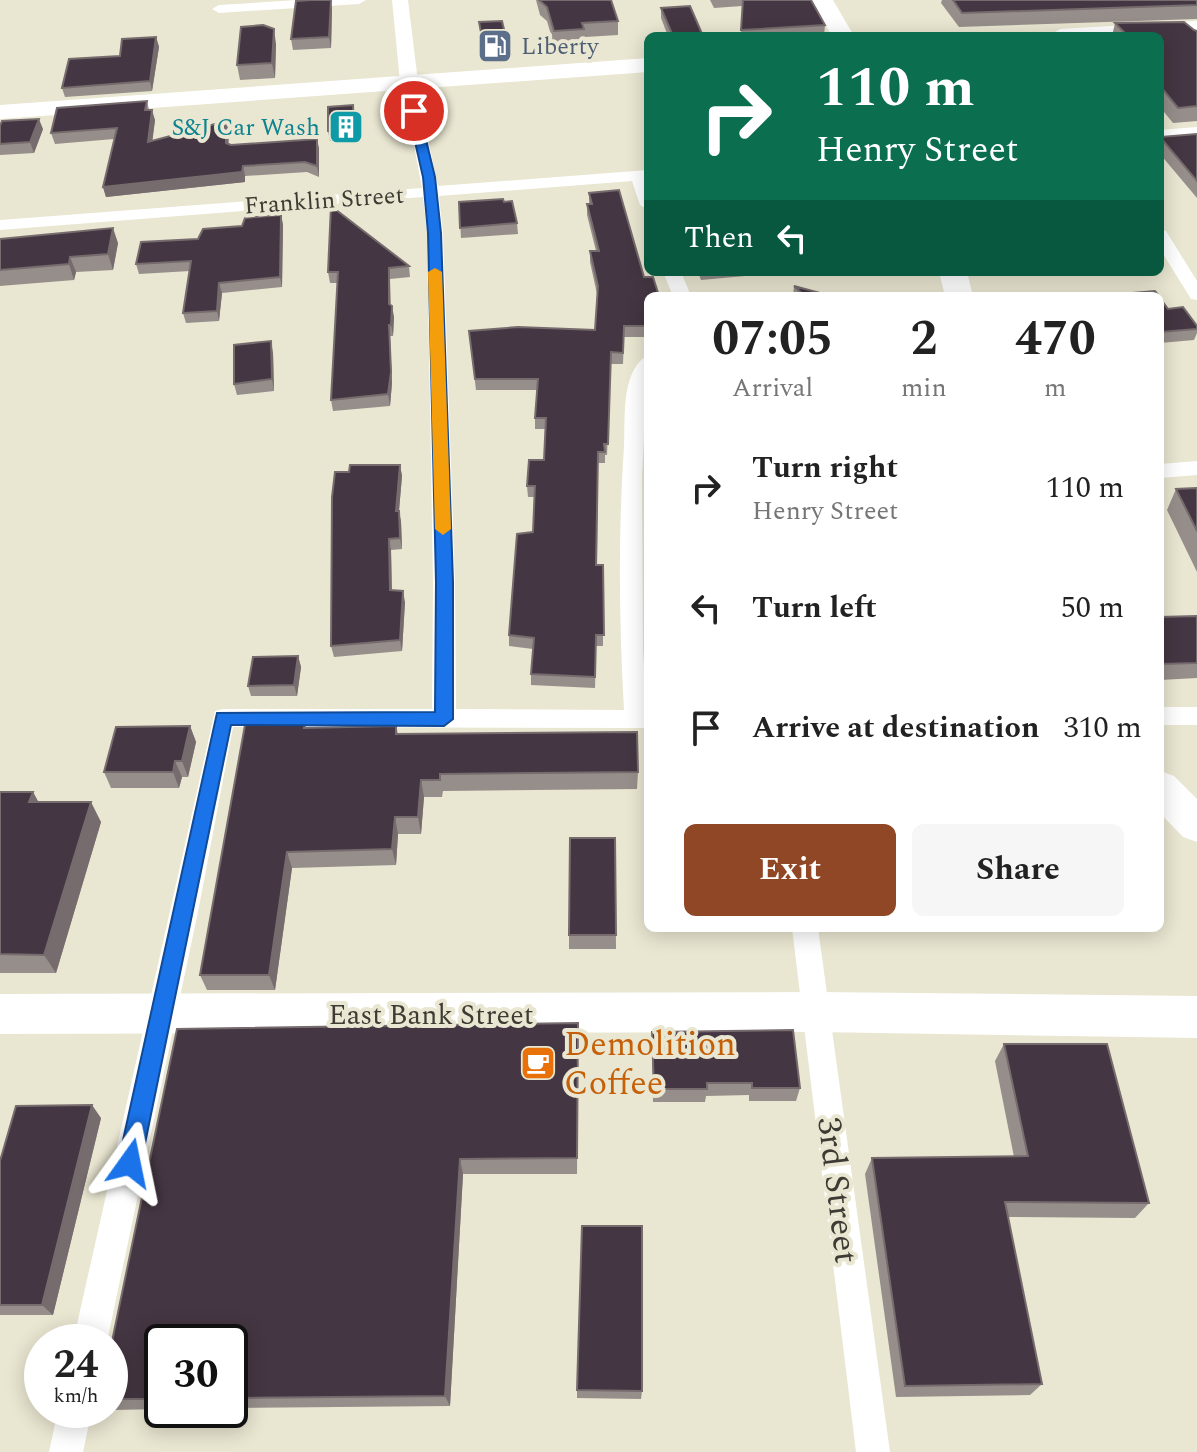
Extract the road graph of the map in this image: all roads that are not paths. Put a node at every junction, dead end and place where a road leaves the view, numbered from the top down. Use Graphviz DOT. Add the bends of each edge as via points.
graph roads {
  1 [pos="359,0"];
  2 [pos="400,0"];
  3 [pos="822,0"];
  4 [pos="219,9"];
  5 [pos="1162,9"];
  6 [pos="1193,31"];
  7 [pos="841,32"];
  8 [pos="1164,32"];
  9 [pos="644,65"];
  10 [pos="409,82"];
  11 [pos="0,112"];
  12 [pos="1197,132"];
  13 [pos="1164,135"];
  14 [pos="643,175"];
  15 [pos="430,193"];
  16 [pos="0,225"];
  17 [pos="1164,241"];
  18 [pos="1197,295"];
  19 [pos="644,370"];
  20 [pos="637,394"];
  21 [pos="644,410"];
  22 [pos="1197,468"];
  23 [pos="1164,471"];
  24 [pos="640,585"];
  25 [pos="1164,716"];
  26 [pos="1197,716"];
  27 [pos="444,719"];
  28 [pos="642,719"];
  29 [pos="1164,791"];
  30 [pos="1197,825"];
  31 [pos="806,932"];
  32 [pos="816,1012"];
  33 [pos="0,1014"];
  34 [pos="163,1014"];
  35 [pos="1197,1017"];
  36 [pos="94,1324"];
  37 [pos="71,1428"];
  38 [pos="66,1452"];
  39 [pos="873,1452"];
  1 -- 4 [label="street"];
  2 -- 10 [label="street"];
  3 -- 7 [label="main road"];
  5 -- 6 [label="main road"];
  6 -- 8 [label="main road"];
  9 -- 10 [label="main road"];
  10 -- 11 [label="main road"];
  10 -- 15 [label="street"];
  12 -- 13 [label="street"];
  14 -- 15 [label="street, Franklin Street"];
  15 -- 16 [label="street, Franklin Street"];
  15 -- 27 [label="street" via="444,566"];
  17 -- 18 [label="street"];
  19 -- 20 [label="street"];
  20 -- 21 [label="street"];
  20 -- 24 [label="street"];
  22 -- 23 [label="street"];
  24 -- 28 [label="street"];
  25 -- 26 [label="street"];
  27 -- 28 [label="street"];
  27 -- 34 [label="street" via="223,718"];
  29 -- 30 [label="main road"];
  31 -- 32 [label="street, 3rd Street"];
  32 -- 34 [label="main road, East Bank Street"];
  32 -- 35 [label="main road, East Bank Street"];
  32 -- 39 [label="street, 3rd Street"];
  33 -- 34 [label="main road, East Bank Street"];
  34 -- 36 [label="street"];
  37 -- 38 [label="street"];
}
